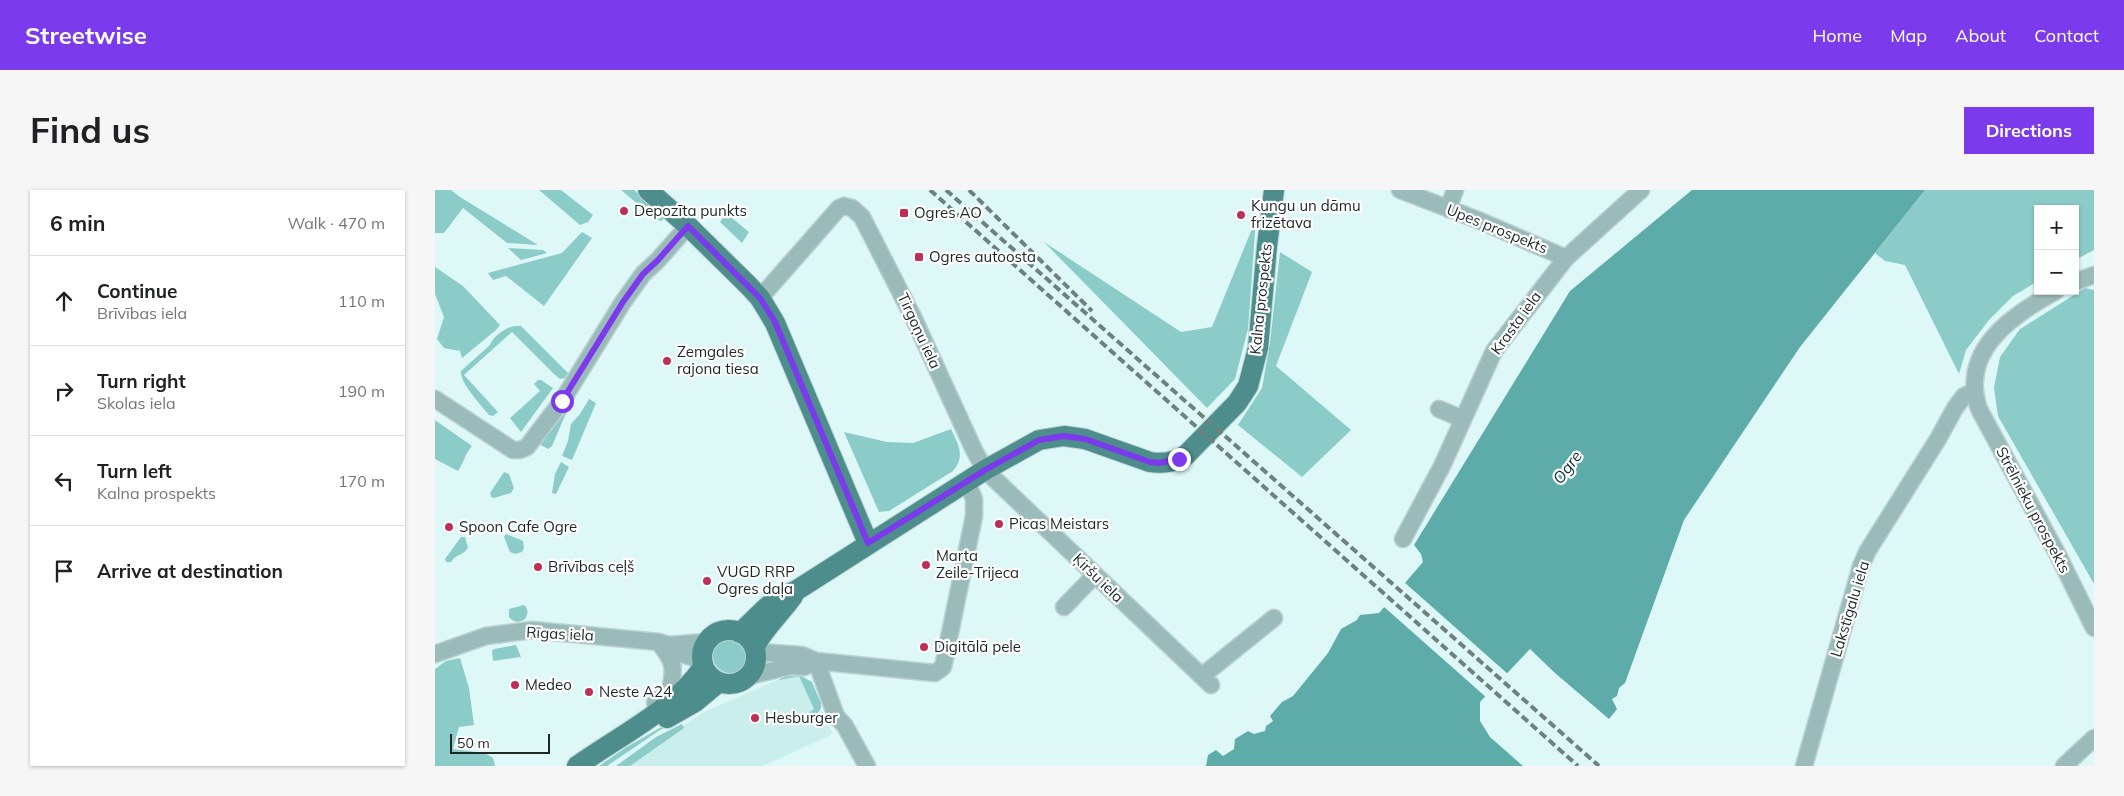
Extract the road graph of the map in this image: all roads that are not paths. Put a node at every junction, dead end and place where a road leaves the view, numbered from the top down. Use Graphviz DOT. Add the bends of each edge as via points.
graph roads {
  1 [pos="648,190"];
  2 [pos="1274,190"];
  3 [pos="1400,190"];
  4 [pos="1455,190"];
  5 [pos="1641,190"];
  6 [pos="1448,209"];
  7 [pos="688,226"];
  8 [pos="1566,258"];
  9 [pos="2094,275"];
  10 [pos="2079,281"];
  11 [pos="2050,295"];
  12 [pos="760,298"];
  13 [pos="1973,392"];
  14 [pos="435,399"];
  15 [pos="1439,408"];
  16 [pos="1463,419"];
  17 [pos="985,470"];
  18 [pos="967,482"];
  19 [pos="1403,539"];
  20 [pos="868,543"];
  21 [pos="1095,575"];
  22 [pos="1065,607"];
  23 [pos="1274,618"];
  24 [pos="2094,628"];
  25 [pos="750,643"];
  26 [pos="664,644"];
  27 [pos="435,654"];
  28 [pos="704,656"];
  29 [pos="816,661"];
  30 [pos="749,676"];
  31 [pos="719,682"];
  32 [pos="641,722"];
  33 [pos="2094,738"];
  34 [pos="577,766"];
  35 [pos="867,766"];
  36 [pos="1804,766"];
  37 [pos="2064,766"];
  1 -- 7 [label="main road"];
  2 -- 17 [label="main road, Kalna prospekts" via="1258,348 1248,386 1237,403 1199,443 1179,459 1159,463 1085,439 1055,436 1039,440"];
  3 -- 6 [label="street, Upes prospekts"];
  4 -- 6 [label="street"];
  5 -- 8 [label="street, Krasta iela"];
  6 -- 8 [label="street, Upes prospekts"];
  7 -- 12 [label="main road"];
  7 -- 14 [label="street" via="643,274 562,401 529,444 513,450"];
  8 -- 16 [label="street, Krasta iela" via="1493,351"];
  9 -- 10 [label="street"];
  11 -- 13 [label="street" via="2001,329 1989,343 1975,372"];
  12 -- 17 [label="street, Tirgoņu iela" via="839,208 852,208 862,217 914,319"];
  12 -- 20 [label="main road" via="775,322"];
  13 -- 24 [label="street, Strēlnieku prospekts"];
  13 -- 36 [label="street, Lakstīgalu iela" via="1964,396 1955,408 1867,552"];
  15 -- 16 [label="street"];
  16 -- 19 [label="street, Krasta iela"];
  17 -- 18 [label="main road, Kalna prospekts"];
  17 -- 21 [label="street, Ķiršu iela"];
  18 -- 20 [label="main road, Kalna prospekts"];
  18 -- 29 [label="street" via="974,499 974,516 943,667 935,673"];
  20 -- 25 [label="main road, Kalna prospekts" via="797,590 761,635"];
  21 -- 22 [label="street"];
  21 -- 23 [label="street, Ķiršu iela" via="1207,681"];
  25 -- 28 [label="main road" via="723,631 713,636"];
  25 -- 29 [label="street"];
  25 -- 30 [label="main road" via="755,666"];
  26 -- 27 [label="street, Rīgas iela" via="532,630 486,636"];
  26 -- 28 [label="street, Rīgas iela"];
  26 -- 32 [label="street" via="673,661 671,690 648,710"];
  28 -- 31 [label="main road" via="708,674"];
  28 -- 32 [label="main road" via="685,691"];
  29 -- 30 [label="street" via="804,667 791,666"];
  29 -- 35 [label="street" via="836,716"];
  30 -- 31 [label="main road" via="740,682"];
  31 -- 32 [label="main road" via="695,702 660,722"];
  32 -- 34 [label="main road"];
  33 -- 37 [label="street"];
}
